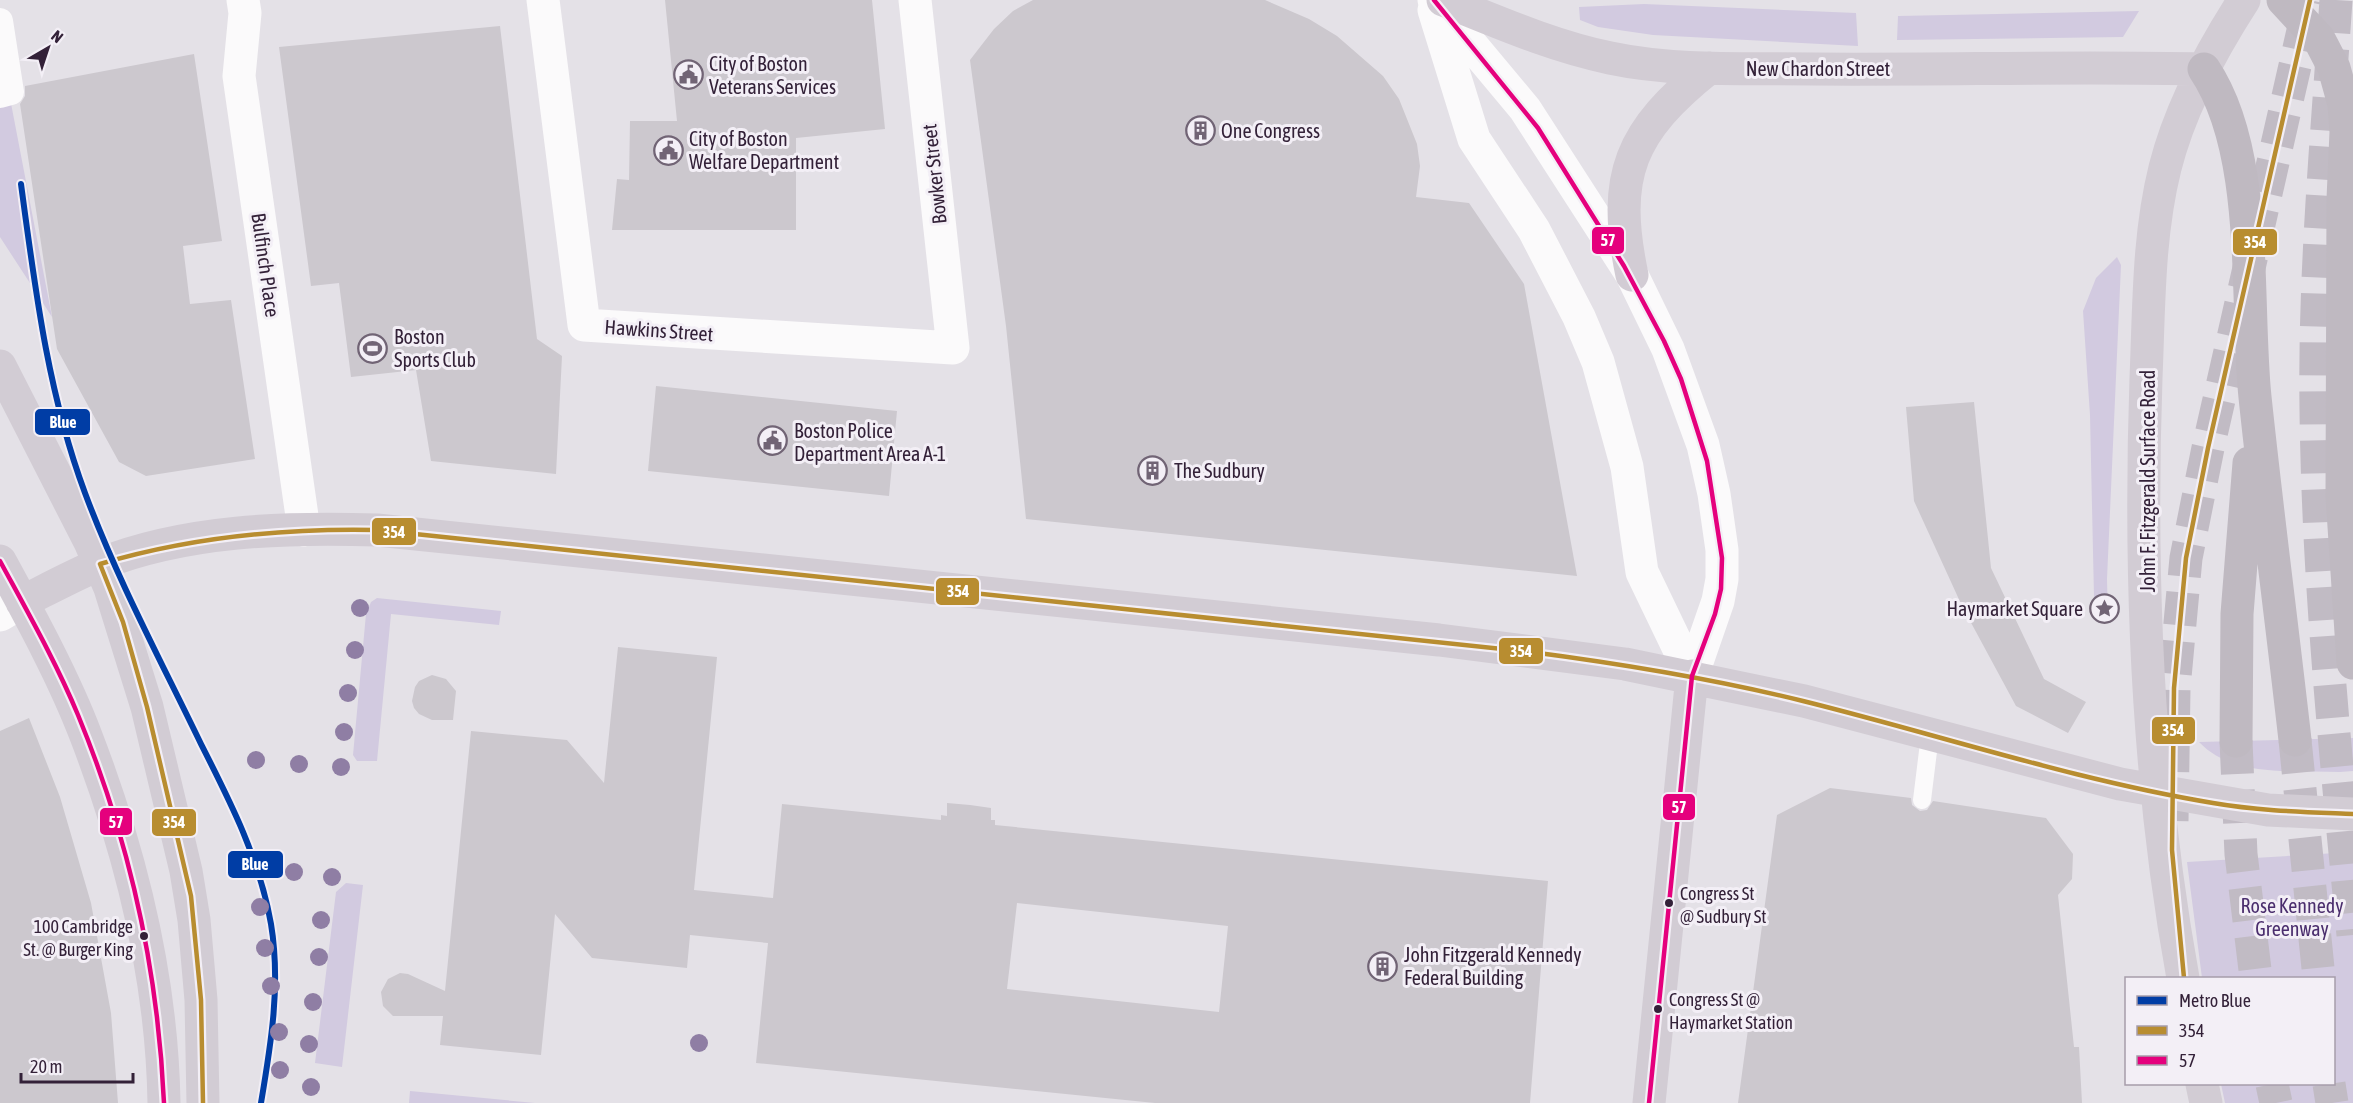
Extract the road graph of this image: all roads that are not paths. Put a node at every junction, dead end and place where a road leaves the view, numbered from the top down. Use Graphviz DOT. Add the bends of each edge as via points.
graph roads {
  1 [pos="243,0"];
  2 [pos="543,0"];
  3 [pos="915,0"];
  4 [pos="1432,0"];
  5 [pos="1443,0"];
  6 [pos="2244,0"];
  7 [pos="2283,0"];
  8 [pos="0,21"];
  9 [pos="1709,68"];
  10 [pos="2204,69"];
  11 [pos="0,95"];
  12 [pos="2353,149"];
  13 [pos="2343,199"];
  14 [pos="1632,276"];
  15 [pos="953,348"];
  16 [pos="0,366"];
  17 [pos="2255,395"];
  18 [pos="304,530"];
  19 [pos="0,561"];
  20 [pos="100,564"];
  21 [pos="11,609"];
  22 [pos="2353,663"];
  23 [pos="1692,676"];
  24 [pos="1930,735"];
  25 [pos="2295,740"];
  26 [pos="2236,741"];
  27 [pos="2156,791"];
  28 [pos="1922,800"];
  29 [pos="2353,814"];
  30 [pos="2183,977"];
  31 [pos="2202,1085"];
  32 [pos="164,1103"];
  33 [pos="203,1103"];
  34 [pos="1649,1103"];
  35 [pos="2206,1103"];
  1 -- 18 [label="street, Bulfinch Place" via="238,76"];
  2 -- 15 [label="street, Hawkins Street" via="584,325"];
  3 -- 15 [label="street, Bowker Street"];
  4 -- 14 [label="street" via="1525,110"];
  4 -- 23 [label="street" via="1474,139 1534,230 1598,362 1627,466 1642,572"];
  5 -- 9 [label="main road, New Chardon Street" via="1542,39 1611,58"];
  6 -- 10 [label="main road, John F. Fitzgerald Surface Road"];
  7 -- 13 [label="highway" via="2319,39 2340,85 2346,132"];
  8 -- 11 [label="street" via="11,92"];
  9 -- 10 [label="main road, New Chardon Street"];
  9 -- 14 [label="main road" via="1658,113 1632,159 1622,205"];
  10 -- 17 [label="highway" via="2224,105 2242,180"];
  10 -- 27 [label="main road, John F. Fitzgerald Surface Road" via="2165,170 2151,268 2144,477 2148,671"];
  12 -- 13 [label="highway"];
  13 -- 22 [label="highway" via="2342,496"];
  14 -- 23 [label="street" via="1665,341 1695,419 1720,536 1721,588"];
  16 -- 20 [label="main road"];
  17 -- 25 [label="highway"];
  17 -- 26 [label="highway" via="2240,566"];
  18 -- 20 [label="main road" via="184,542"];
  18 -- 23 [label="main road" via="386,531 1439,640"];
  19 -- 21 [label="main road"];
  20 -- 21 [label="main road"];
  20 -- 33 [label="main road" via="123,622 145,697 190,896 201,1000"];
  21 -- 32 [label="main road" via="86,734 124,850 153,981"];
  23 -- 24 [label="main road"];
  23 -- 34 [label="main road"];
  24 -- 27 [label="main road"];
  24 -- 28 [label="lane"];
  27 -- 29 [label="main road" via="2268,810"];
  27 -- 30 [label="main road, John F. Fitzgerald Surface Road"];
  31 -- 35 [label="main road"];
}
